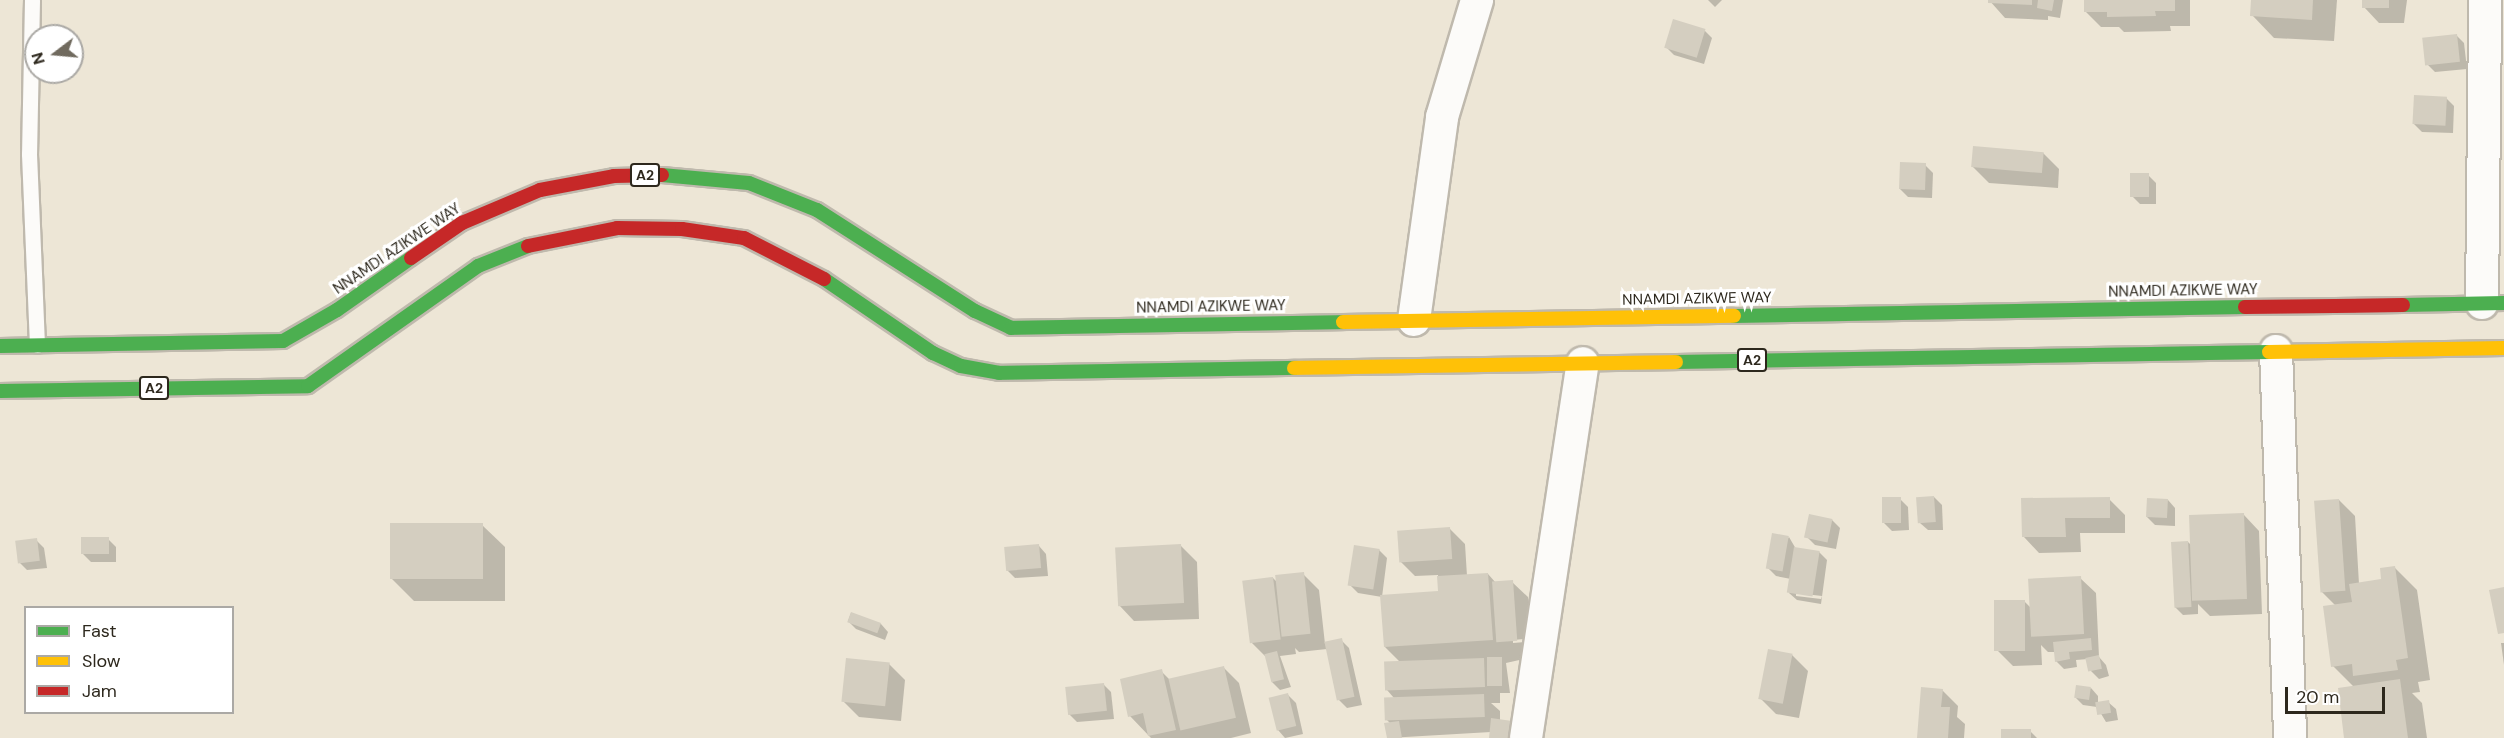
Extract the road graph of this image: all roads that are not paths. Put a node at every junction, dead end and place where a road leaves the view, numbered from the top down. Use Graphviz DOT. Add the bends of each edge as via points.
graph roads {
  1 [pos="33,0"];
  2 [pos="1476,0"];
  3 [pos="2485,0"];
  4 [pos="2493,303"];
  5 [pos="1414,320"];
  6 [pos="37,345"];
  7 [pos="0,346"];
  8 [pos="2504,348"];
  9 [pos="2276,351"];
  10 [pos="1583,363"];
  11 [pos="0,391"];
  12 [pos="1526,738"];
  13 [pos="2290,738"];
  1 -- 6 [label="lane" via="29,154"];
  2 -- 5 [label="street" via="1442,117"];
  3 -- 4 [label="street"];
  4 -- 5 [label="highway, NNAMDI AZIKWE WAY / A2"];
  5 -- 6 [label="highway, NNAMDI AZIKWE WAY / A2" via="1011,328 975,311 817,210 749,183 684,175 614,176 540,190 462,223 337,310 283,341"];
  6 -- 7 [label="highway, NNAMDI AZIKWE WAY / A2"];
  8 -- 9 [label="highway, A2"];
  9 -- 10 [label="highway, A2"];
  9 -- 13 [label="street"];
  10 -- 11 [label="highway, A2" via="999,374 962,366 933,353 806,267 744,238 682,229 617,228 545,240 478,266 308,386"];
  10 -- 12 [label="street"];
}
